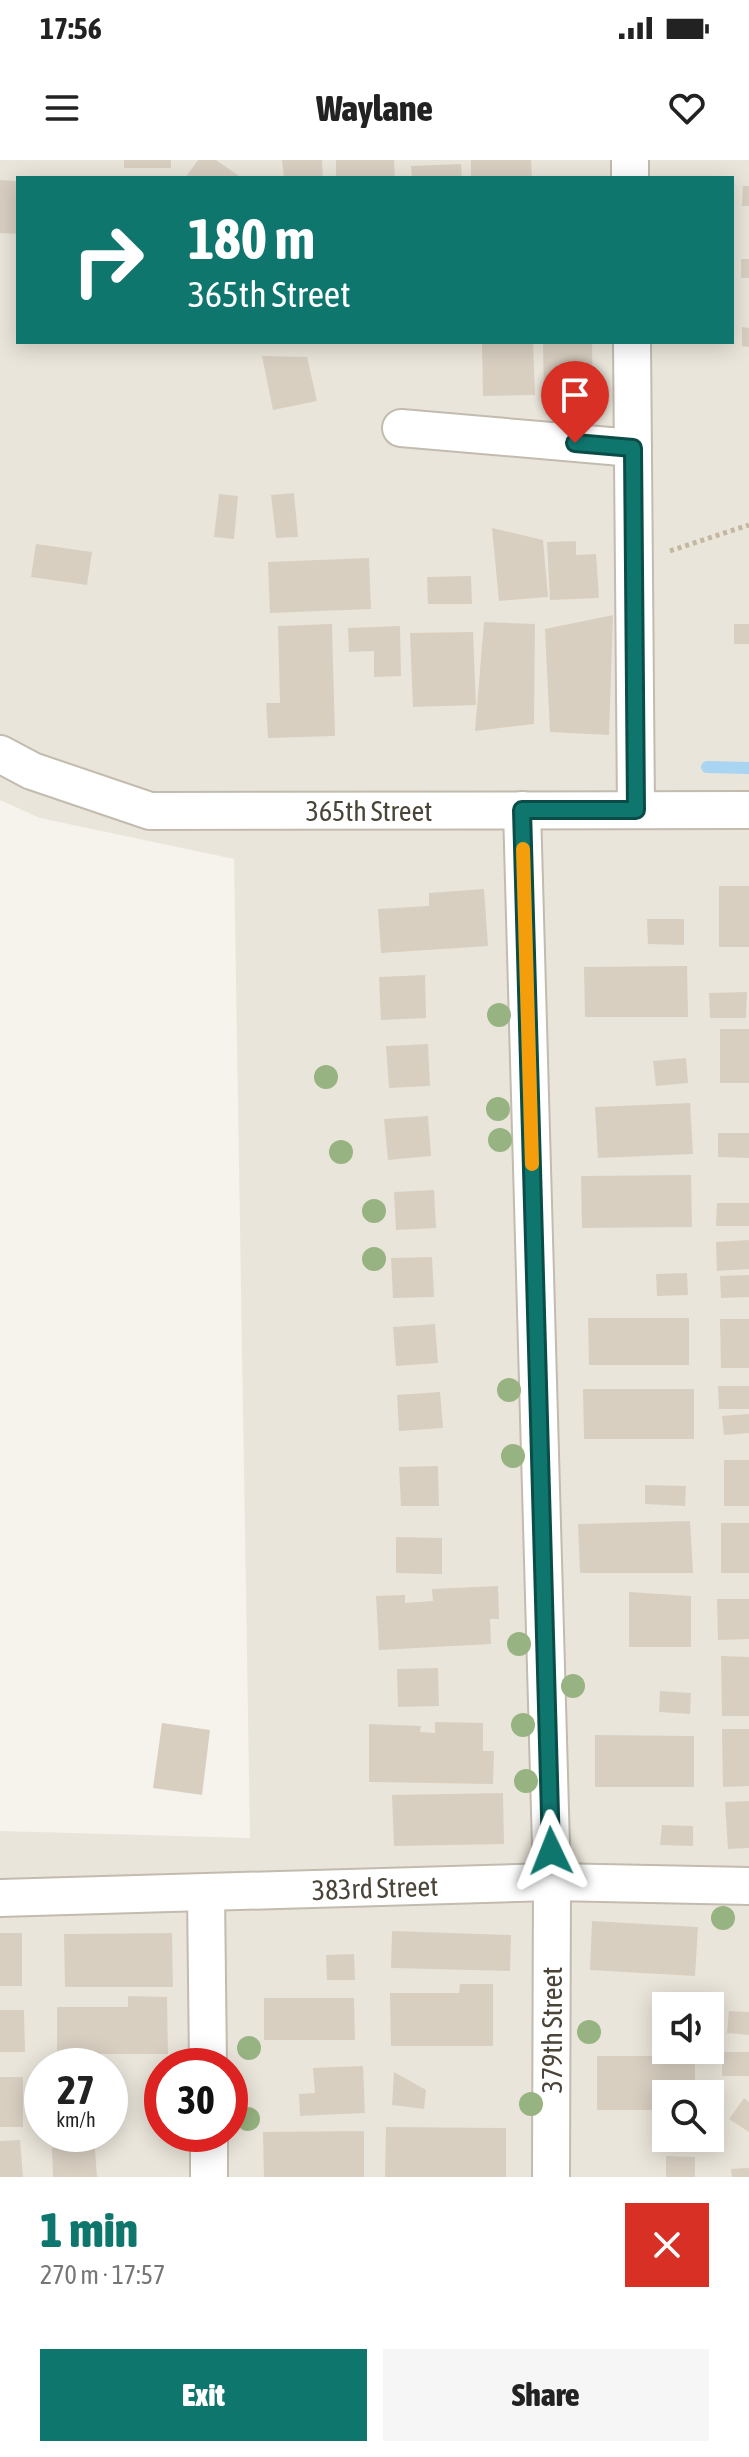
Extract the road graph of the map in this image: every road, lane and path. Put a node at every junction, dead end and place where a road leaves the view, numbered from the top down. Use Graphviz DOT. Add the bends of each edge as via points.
graph roads {
  1 [pos="632,344"];
  2 [pos="401,428"];
  3 [pos="633,448"];
  4 [pos="749,525"];
  5 [pos="635,562"];
  6 [pos="0,754"];
  7 [pos="522,810"];
  8 [pos="636,810"];
  9 [pos="749,810"];
  10 [pos="552,1882"];
  11 [pos="749,1886"];
  12 [pos="206,1893"];
  13 [pos="0,1898"];
  14 [pos="208,2048"];
  15 [pos="209,2152"];
  16 [pos="209,2177"];
  17 [pos="551,2177"];
  1 -- 3 [label="street"];
  2 -- 3 [label="street"];
  3 -- 5 [label="street"];
  4 -- 5 [label="path"];
  5 -- 8 [label="street"];
  6 -- 7 [label="street, 365th Street" via="32,771 150,811"];
  7 -- 8 [label="street, 365th Street"];
  7 -- 10 [label="street, 379th Street"];
  8 -- 9 [label="street, 365th Street"];
  10 -- 11 [label="street, 383rd Street"];
  10 -- 12 [label="street, 383rd Street"];
  10 -- 17 [label="street, 379th Street"];
  12 -- 13 [label="street, 383rd Street"];
  12 -- 14 [label="street"];
  15 -- 16 [label="street"];
}
